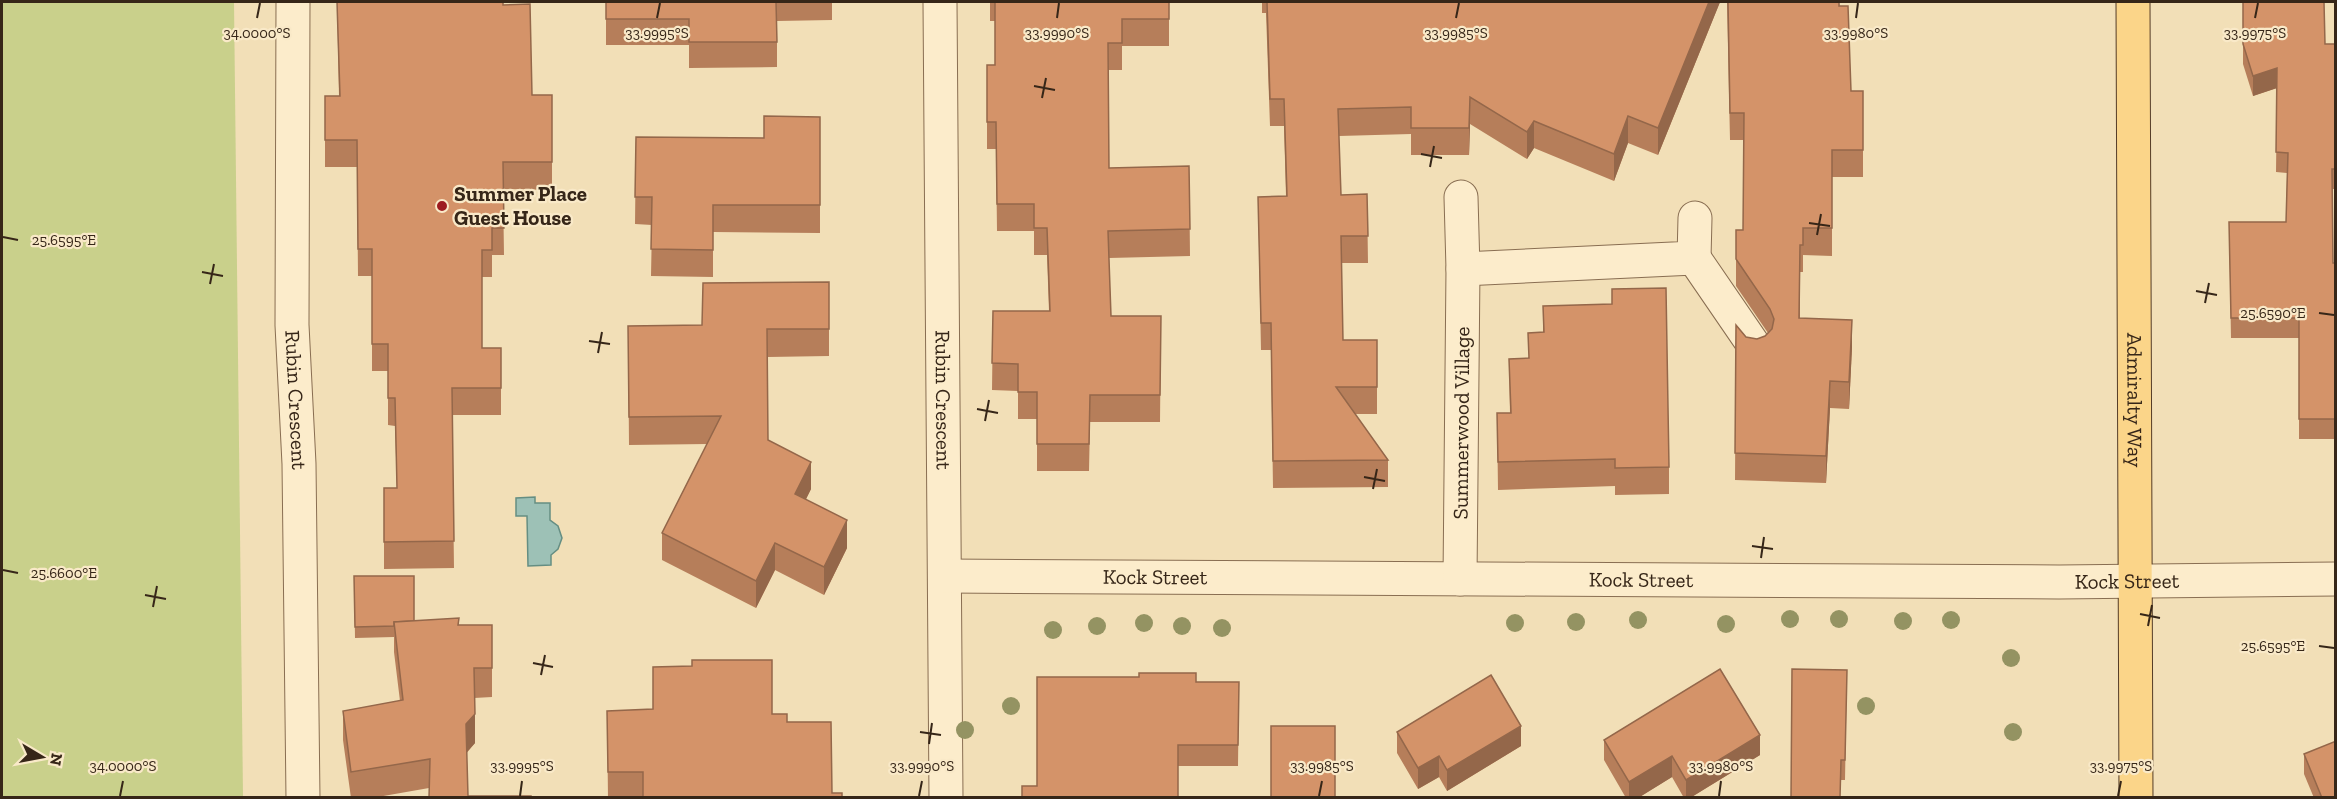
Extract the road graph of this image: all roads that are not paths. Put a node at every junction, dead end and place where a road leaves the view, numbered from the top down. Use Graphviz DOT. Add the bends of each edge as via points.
graph roads {
  1 [pos="293,2"];
  2 [pos="940,2"];
  3 [pos="2133,2"];
  4 [pos="1461,197"];
  5 [pos="1695,218"];
  6 [pos="1694,258"];
  7 [pos="1463,269"];
  8 [pos="1755,347"];
  9 [pos="945,576"];
  10 [pos="1460,579"];
  11 [pos="2336,579"];
  12 [pos="2134,581"];
  13 [pos="303,798"];
  14 [pos="946,798"];
  15 [pos="2136,798"];
  1 -- 13 [label="street, Rubin Crescent" via="292,325 299,476"];
  2 -- 9 [label="street, Rubin Crescent"];
  3 -- 12 [label="main road, Admiralty Way"];
  4 -- 7 [label="street, Summerwood Village"];
  5 -- 6 [label="street"];
  6 -- 7 [label="street"];
  6 -- 8 [label="street"];
  7 -- 10 [label="street, Summerwood Village"];
  9 -- 10 [label="street, Kock Street"];
  9 -- 14 [label="street, Rubin Crescent"];
  10 -- 12 [label="street, Kock Street"];
  11 -- 12 [label="street, Kock Street"];
  12 -- 15 [label="main road, Admiralty Way"];
}
